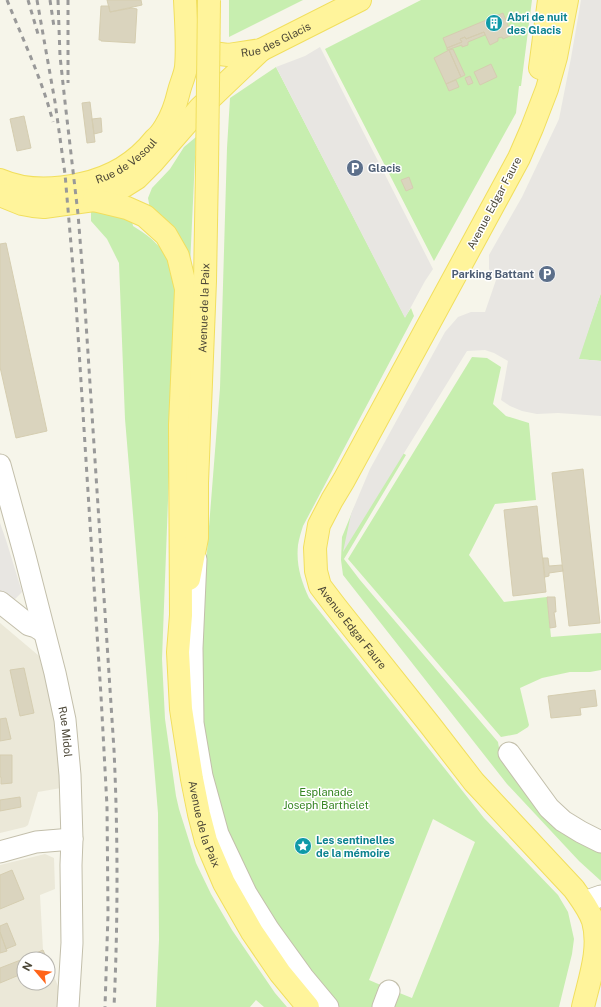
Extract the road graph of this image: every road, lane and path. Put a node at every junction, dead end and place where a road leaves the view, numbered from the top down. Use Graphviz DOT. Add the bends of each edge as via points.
graph roads {
  1 [pos="185,0"];
  2 [pos="209,0"];
  3 [pos="360,0"];
  4 [pos="549,0"];
  5 [pos="567,0"];
  6 [pos="261,50"];
  7 [pos="186,59"];
  8 [pos="532,128"];
  9 [pos="176,136"];
  10 [pos="0,180"];
  11 [pos="0,194"];
  12 [pos="94,200"];
  13 [pos="0,469"];
  14 [pos="4,492"];
  15 [pos="196,544"];
  16 [pos="0,602"];
  17 [pos="180,615"];
  18 [pos="44,632"];
  19 [pos="509,753"];
  20 [pos="72,838"];
  21 [pos="601,842"];
  22 [pos="0,852"];
  23 [pos="595,909"];
  24 [pos="68,1007"];
  25 [pos="308,1007"];
  26 [pos="328,1007"];
  27 [pos="583,1007"];
  1 -- 7 [label="main road"];
  2 -- 15 [label="main road, Avenue de la Paix, bridge" via="205,281"];
  3 -- 6 [label="main road, Rue des Glacis"];
  4 -- 8 [label="main road, Avenue Edgar Faure"];
  5 -- 8 [label="main road, Avenue Edgar Faure" via="556,57"];
  6 -- 7 [label="main road, Rue des Glacis" via="228,55 201,52"];
  6 -- 9 [label="main road, Rue de Vesoul" via="200,108"];
  7 -- 9 [label="street" via="187,92"];
  7 -- 10 [label="main road, Rue de Vesoul" via="174,108 164,129 150,146 121,169 91,182 59,188 28,187"];
  8 -- 23 [label="main road, Avenue Edgar Faure" via="476,240 319,525 315,548 316,571 320,586 336,608 474,782"];
  9 -- 12 [label="main road, Rue de Vesoul" via="137,178 118,190"];
  11 -- 12 [label="main road, Rue de Vesoul" via="33,206"];
  12 -- 17 [label="main road, Avenue de la Paix" via="127,208 145,216 166,235 178,256 186,289 180,425"];
  13 -- 14 [label="street, Rue Midol"];
  14 -- 18 [label="street, Rue Midol"];
  15 -- 17 [label="main road, Avenue de la Paix"];
  15 -- 26 [label="street" via="192,648 193,723 202,776 218,834 246,893 269,930"];
  16 -- 18 [label="street"];
  17 -- 25 [label="main road, Avenue de la Paix" via="178,652 182,709 192,779 206,841 224,883 252,932 280,973"];
  18 -- 20 [label="street, Rue Midol" via="65,720"];
  19 -- 21 [label="street" via="549,808 563,821"];
  20 -- 22 [label="street" via="36,842"];
  20 -- 24 [label="street, Rue Midol" via="72,943"];
  23 -- 27 [label="main road, Avenue Edgar Faure" via="595,950"];
}
